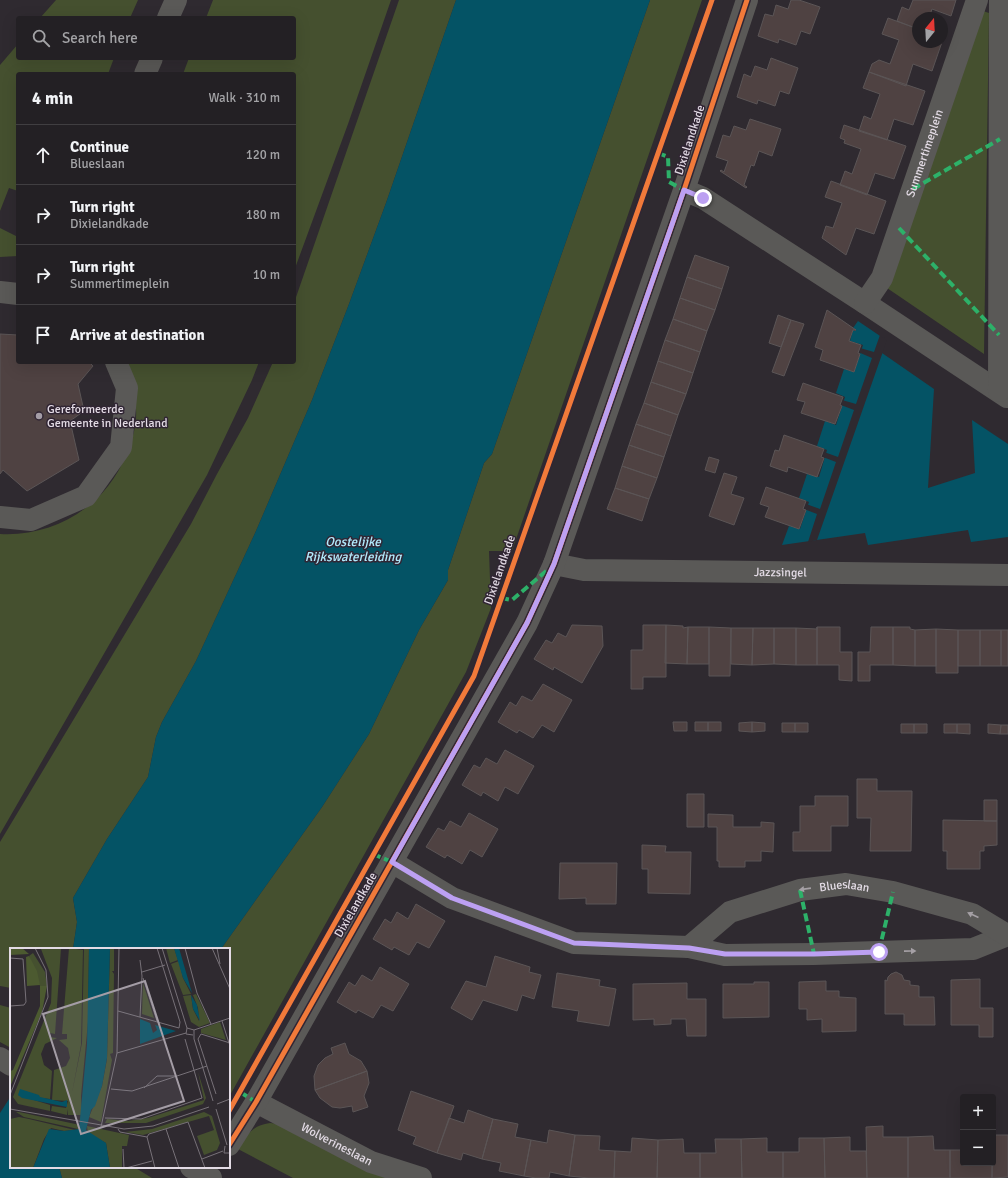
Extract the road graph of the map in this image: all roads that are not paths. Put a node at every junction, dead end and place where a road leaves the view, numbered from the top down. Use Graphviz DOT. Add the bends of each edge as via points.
graph roads {
  1 [pos="176,0"];
  2 [pos="747,0"];
  3 [pos="977,0"];
  4 [pos="1000,0"];
  5 [pos="169,16"];
  6 [pos="151,60"];
  7 [pos="146,72"];
  8 [pos="684,190"];
  9 [pos="0,292"];
  10 [pos="16,294"];
  11 [pos="865,302"];
  12 [pos="117,364"];
  13 [pos="1003,394"];
  14 [pos="0,517"];
  15 [pos="554,564"];
  16 [pos="1008,575"];
  17 [pos="392,862"];
  18 [pos="1007,935"];
  19 [pos="689,948"];
  20 [pos="0,1058"];
  21 [pos="10,1064"];
  22 [pos="256,1102"];
  23 [pos="230,1143"];
  24 [pos="421,1178"];
  1 -- 5 [label="street"];
  2 -- 8 [label="street, Dixielandkade"];
  3 -- 11 [label="street, Summertimeplein" via="882,278"];
  4 -- 13 [label="street"];
  6 -- 7 [label="street"];
  8 -- 11 [label="street" via="703,198"];
  8 -- 15 [label="street, Dixielandkade"];
  9 -- 10 [label="street"];
  11 -- 13 [label="street"];
  12 -- 14 [label="street" via="127,388 121,448 86,496 31,520"];
  15 -- 16 [label="street, Jazzsingel" via="584,570"];
  15 -- 17 [label="street, Dixielandkade" via="527,623"];
  17 -- 19 [label="street, Blueslaan" via="452,898 574,943"];
  17 -- 22 [label="street, Dixielandkade"];
  19 -- 18 [label="street, Blueslaan, one-way" via="725,954 972,949"];
  18 -- 19 [label="street, Blueslaan, one-way" via="972,914 893,892 846,884 800,890 730,912"];
  20 -- 21 [label="street"];
  22 -- 23 [label="street, Dixielandkade"];
  22 -- 24 [label="street, Wolverineslaan" via="371,1162"];
}
